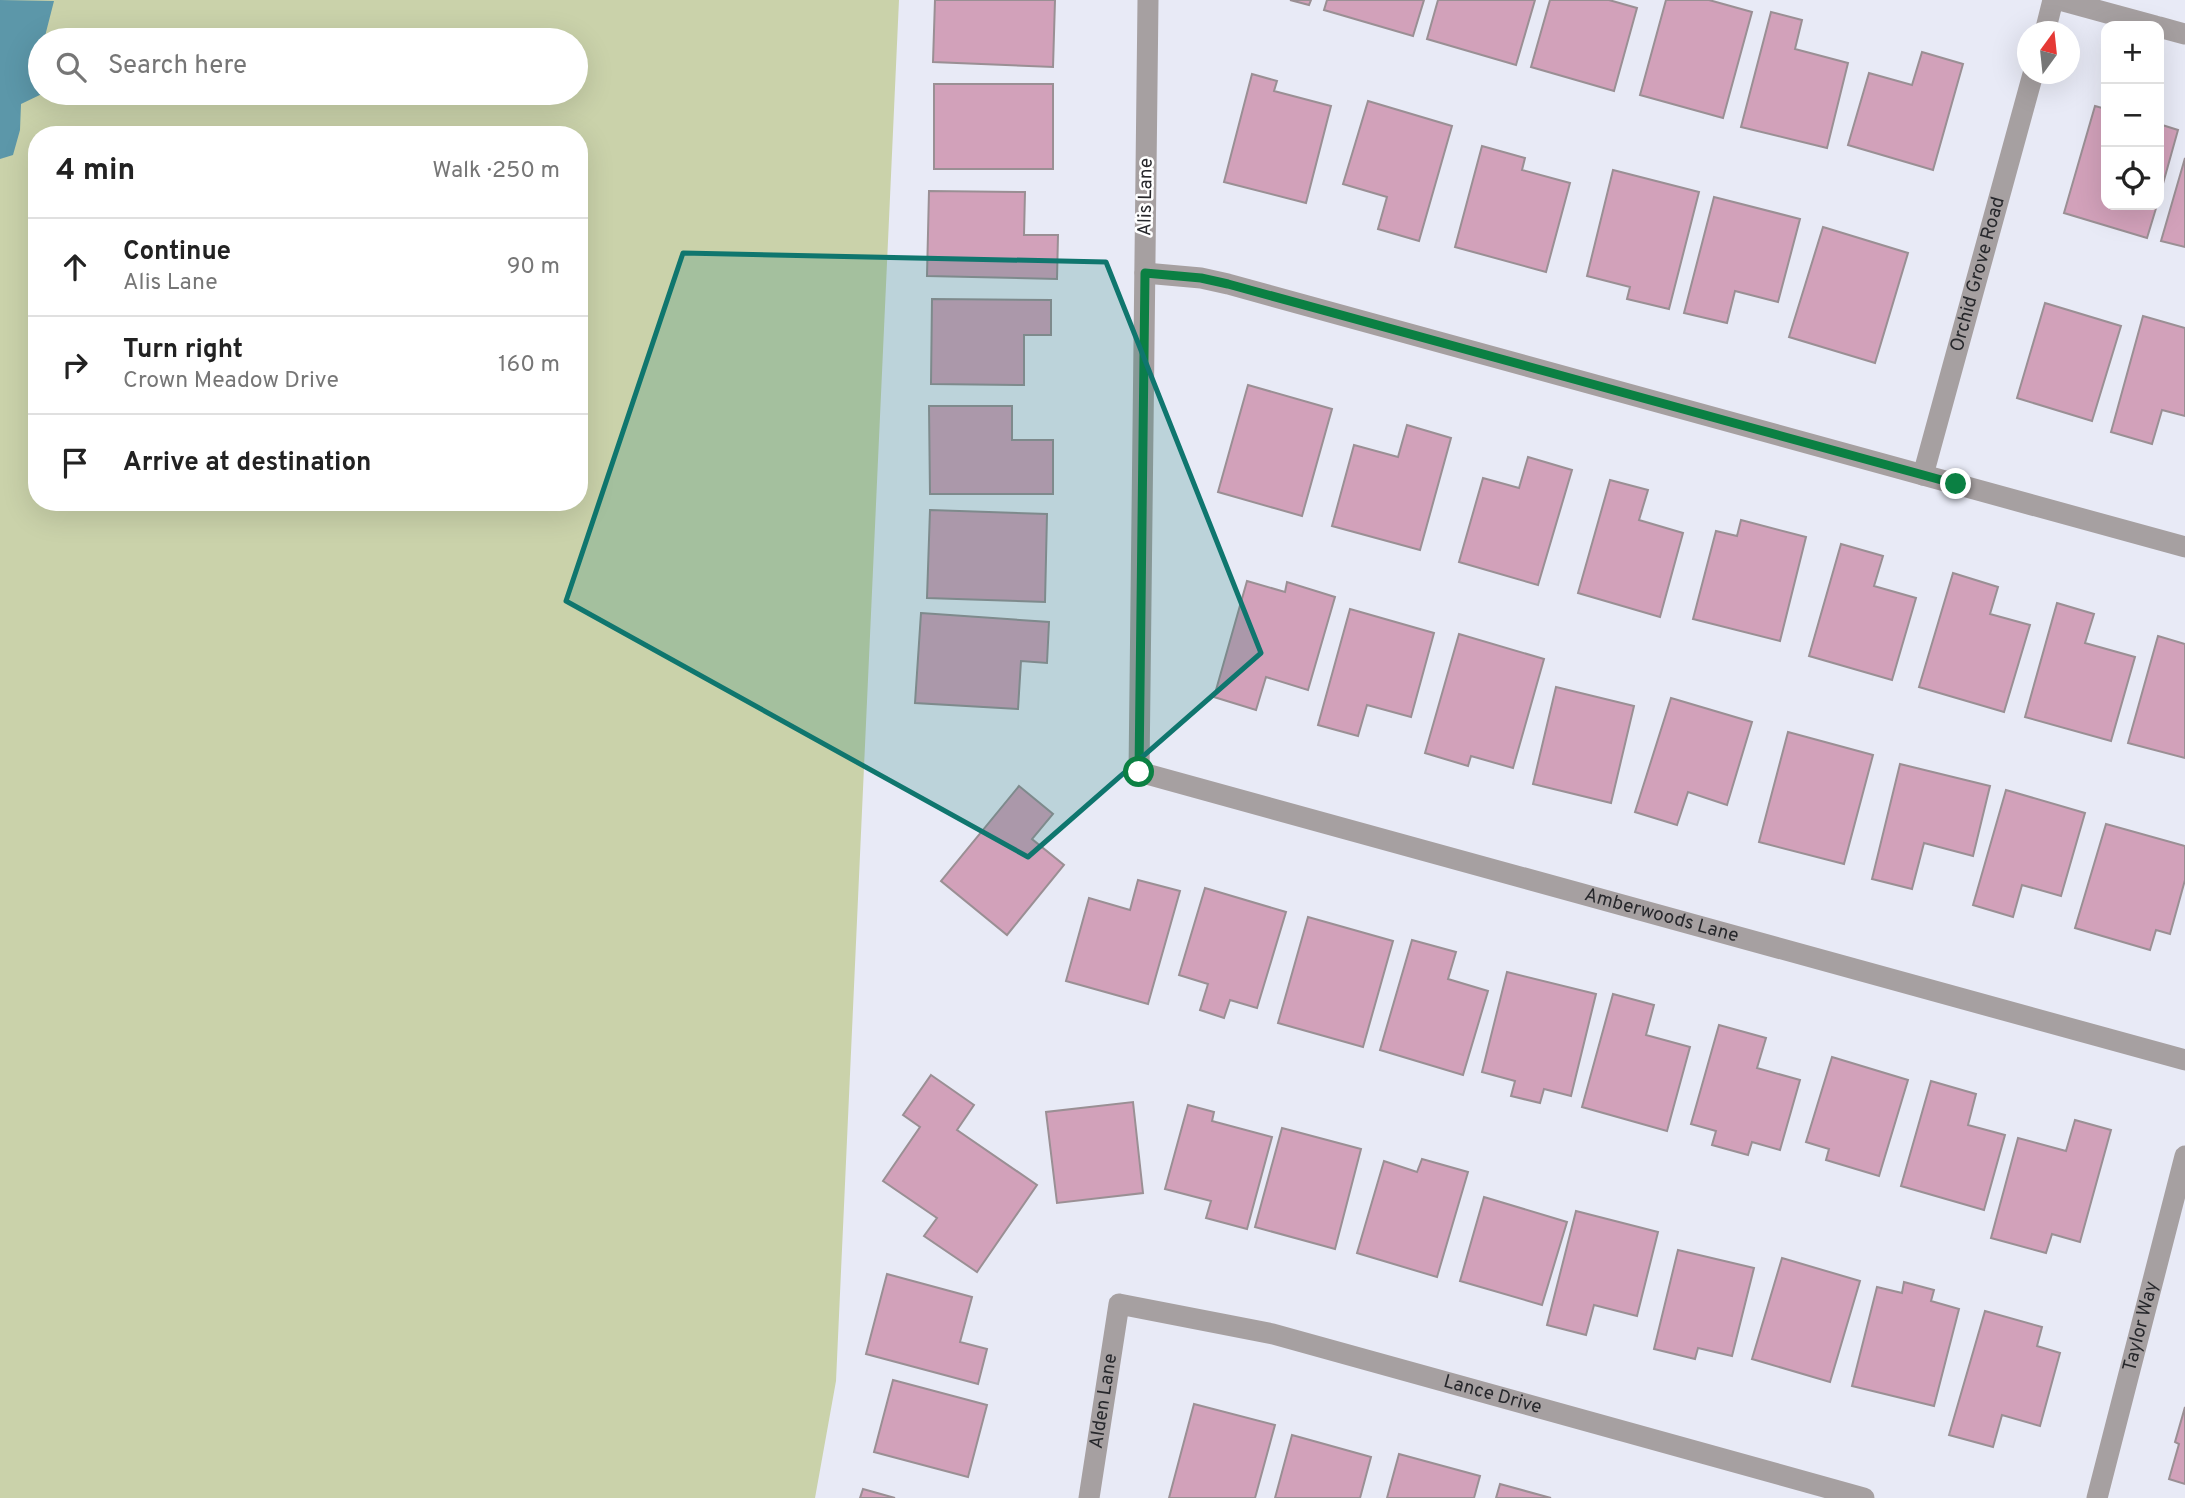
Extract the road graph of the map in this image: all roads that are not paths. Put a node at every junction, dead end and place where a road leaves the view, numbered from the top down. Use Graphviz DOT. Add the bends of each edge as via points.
graph roads {
  1 [pos="1149,0"];
  2 [pos="2053,0"];
  3 [pos="2060,0"];
  4 [pos="2048,21"];
  5 [pos="2135,21"];
  6 [pos="2164,29"];
  7 [pos="2185,34"];
  8 [pos="2030,84"];
  9 [pos="1145,273"];
  10 [pos="1923,475"];
  11 [pos="2185,547"];
  12 [pos="1139,772"];
  13 [pos="2185,1060"];
  14 [pos="2185,1156"];
  15 [pos="1118,1304"];
  16 [pos="1089,1498"];
  17 [pos="1864,1498"];
  18 [pos="2097,1498"];
  1 -- 9 [label="street, Alis Lane"];
  2 -- 4 [label="street"];
  3 -- 5 [label="street"];
  6 -- 7 [label="street"];
  8 -- 10 [label="street, Orchid Grove Road"];
  9 -- 10 [label="street" via="1228,284"];
  9 -- 12 [label="street, Alis Lane"];
  10 -- 11 [label="street"];
  12 -- 13 [label="street, Amberwoods Lane"];
  14 -- 18 [label="street, Taylor Way"];
  15 -- 16 [label="street, Alden Lane"];
  15 -- 17 [label="street, Lance Drive" via="1273,1334"];
}
